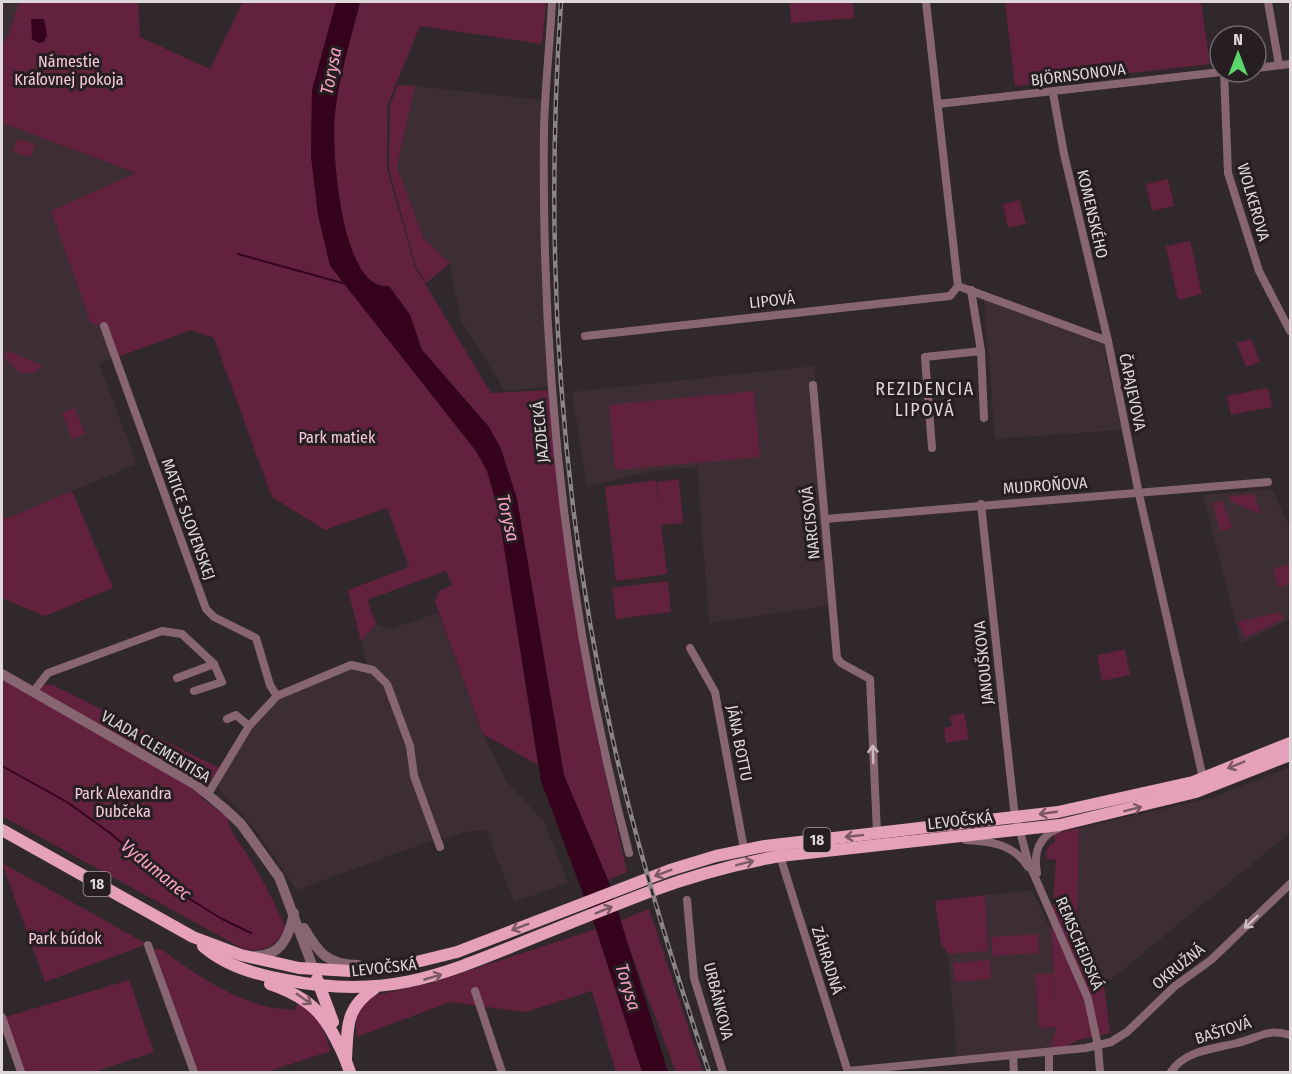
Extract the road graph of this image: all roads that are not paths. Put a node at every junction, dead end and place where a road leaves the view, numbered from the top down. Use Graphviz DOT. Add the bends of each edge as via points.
graph roads {
  1 [pos="552,2"];
  2 [pos="926,2"];
  3 [pos="1268,2"];
  4 [pos="1290,64"];
  5 [pos="1279,65"];
  6 [pos="1268,66"];
  7 [pos="1208,74"];
  8 [pos="1223,84"];
  9 [pos="1053,93"];
  10 [pos="938,104"];
  11 [pos="958,286"];
  12 [pos="971,290"];
  13 [pos="104,326"];
  14 [pos="1290,332"];
  15 [pos="585,336"];
  16 [pos="1108,340"];
  17 [pos="981,351"];
  18 [pos="813,385"];
  19 [pos="984,418"];
  20 [pos="932,448"];
  21 [pos="1268,482"];
  22 [pos="1139,494"];
  23 [pos="981,504"];
  24 [pos="825,519"];
  25 [pos="690,648"];
  26 [pos="214,664"];
  27 [pos="2,675"];
  28 [pos="177,678"];
  29 [pos="194,691"];
  30 [pos="33,692"];
  31 [pos="277,696"];
  32 [pos="227,719"];
  33 [pos="249,726"];
  34 [pos="1290,743"];
  35 [pos="1290,755"];
  36 [pos="1203,778"];
  37 [pos="208,794"];
  38 [pos="1016,818"];
  39 [pos="1076,822"];
  40 [pos="2,830"];
  41 [pos="1019,831"];
  42 [pos="877,834"];
  43 [pos="939,839"];
  44 [pos="440,847"];
  45 [pos="744,849"];
  46 [pos="629,853"];
  47 [pos="780,856"];
  48 [pos="1290,884"];
  49 [pos="1040,888"];
  50 [pos="687,900"];
  51 [pos="294,912"];
  52 [pos="193,937"];
  53 [pos="148,945"];
  54 [pos="241,955"];
  55 [pos="433,959"];
  56 [pos="233,965"];
  57 [pos="314,970"];
  58 [pos="320,986"];
  59 [pos="376,987"];
  60 [pos="475,991"];
  61 [pos="2,1019"];
  62 [pos="1290,1035"];
  63 [pos="1098,1046"];
  64 [pos="1049,1052"];
  65 [pos="1013,1055"];
  66 [pos="346,1060"];
  67 [pos="21,1072"];
  68 [pos="194,1072"];
  69 [pos="350,1072"];
  70 [pos="502,1072"];
  71 [pos="723,1072"];
  72 [pos="848,1072"];
  73 [pos="1014,1072"];
  74 [pos="1049,1072"];
  75 [pos="1100,1072"];
  76 [pos="1171,1072"];
  1 -- 46 [label="street, JAZDECKÁ" via="544,128 549,349 558,467 591,685"];
  2 -- 10 [label="street"];
  3 -- 5 [label="street"];
  4 -- 5 [label="street"];
  5 -- 6 [label="street"];
  7 -- 9 [label="street, BJÖRNSONOVA"];
  8 -- 14 [label="street, WOLKEROVA" via="1228,173 1259,271"];
  9 -- 10 [label="street, BJÖRNSONOVA"];
  9 -- 16 [label="street, KOMENSKÉHO"];
  10 -- 11 [label="street"];
  11 -- 12 [label="street, ČAPAJEVOVA"];
  11 -- 15 [label="street, LIPOVÁ" via="950,296"];
  12 -- 16 [label="street, ČAPAJEVOVA"];
  12 -- 17 [label="street"];
  13 -- 31 [label="street, MATICE SLOVENSKEJ" via="206,609 256,638"];
  16 -- 22 [label="street, ČAPAJEVOVA"];
  17 -- 19 [label="street"];
  17 -- 20 [label="street" via="925,357"];
  18 -- 24 [label="street, NARCISOVÁ"];
  21 -- 22 [label="street, MUDROŇOVA"];
  22 -- 23 [label="street, MUDROŇOVA"];
  22 -- 36 [label="street, ČAPAJEVOVA"];
  23 -- 24 [label="street, MUDROŇOVA"];
  23 -- 38 [label="street, JANOUŠKOVA"];
  42 -- 24 [label="street, NARCISOVÁ, one-way" via="870,678 837,658"];
  25 -- 45 [label="street, JÁNA BOTTU" via="715,692"];
  26 -- 28 [label="street"];
  26 -- 29 [label="street" via="222,682"];
  26 -- 30 [label="street" via="182,634 159,632 48,673"];
  27 -- 30 [label="street, VLADA CLEMENTISA"];
  30 -- 37 [label="street, VLADA CLEMENTISA"];
  31 -- 33 [label="street"];
  31 -- 44 [label="street" via="351,665 373,670 387,684"];
  32 -- 33 [label="street" via="237,715"];
  33 -- 37 [label="street"];
  34 -- 36 [label="main road, LEVOČSKÁ / 18, one-way"];
  39 -- 35 [label="main road, LEVOČSKÁ / 18, one-way" via="1196,792"];
  36 -- 38 [label="main road, LEVOČSKÁ / 18, one-way" via="1098,804"];
  37 -- 51 [label="street, VLADA CLEMENTISA" via="241,824 266,857"];
  38 -- 41 [label="street, JANOUŠKOVA"];
  38 -- 42 [label="main road, LEVOČSKÁ / 18"];
  39 -- 41 [label="main road, LEVOČSKÁ / 18"];
  39 -- 49 [label="street, REMSCHEIDSKÁ" via="1047,834 1036,851"];
  40 -- 52 [label="main road, LEVOČSKÁ / 18"];
  41 -- 43 [label="main road, LEVOČSKÁ / 18"];
  41 -- 49 [label="street, REMSCHEIDSKÁ"];
  42 -- 45 [label="main road, LEVOČSKÁ / 18, one-way"];
  43 -- 47 [label="main road, LEVOČSKÁ / 18"];
  43 -- 49 [label="street, REMSCHEIDSKÁ" via="1004,846 1026,863"];
  45 -- 55 [label="main road, LEVOČSKÁ / 18, one-way" via="670,870"];
  59 -- 47 [label="main road, LEVOČSKÁ / 18, one-way" via="453,971 683,879"];
  47 -- 72 [label="street, ZÁHRADNÁ"];
  48 -- 63 [label="street, OKRUŽNÁ, one-way" via="1211,960 1175,986 1127,1032"];
  49 -- 63 [label="street, REMSCHEIDSKÁ" via="1080,974"];
  50 -- 71 [label="street, URBÁNKOVA" via="694,978"];
  51 -- 54 [label="street" via="286,941 274,952 264,956"];
  51 -- 55 [label="street" via="314,947 332,962 356,965"];
  51 -- 57 [label="street, VLADA CLEMENTISA"];
  52 -- 54 [label="main road, LEVOČSKÁ / 18"];
  52 -- 56 [label="main road, LEVOČSKÁ / 18"];
  53 -- 68 [label="street"];
  54 -- 57 [label="main road, LEVOČSKÁ / 18"];
  55 -- 57 [label="main road, LEVOČSKÁ / 18" via="380,969"];
  56 -- 58 [label="main road, LEVOČSKÁ / 18" via="274,978"];
  56 -- 66 [label="main road, one-way" via="305,999 326,1020"];
  57 -- 58 [label="main road"];
  58 -- 59 [label="main road, LEVOČSKÁ / 18"];
  58 -- 66 [label="main road"];
  59 -- 66 [label="main road" via="355,1004 351,1013"];
  60 -- 70 [label="street"];
  61 -- 67 [label="street"];
  62 -- 76 [label="street, BAŠTOVÁ" via="1265,1032 1239,1043 1211,1047"];
  63 -- 64 [label="street, OKRUŽNÁ"];
  63 -- 75 [label="street"];
  64 -- 65 [label="street, OKRUŽNÁ"];
  64 -- 74 [label="street"];
  65 -- 72 [label="street, OKRUŽNÁ"];
  65 -- 73 [label="street"];
  66 -- 69 [label="main road"];
}
